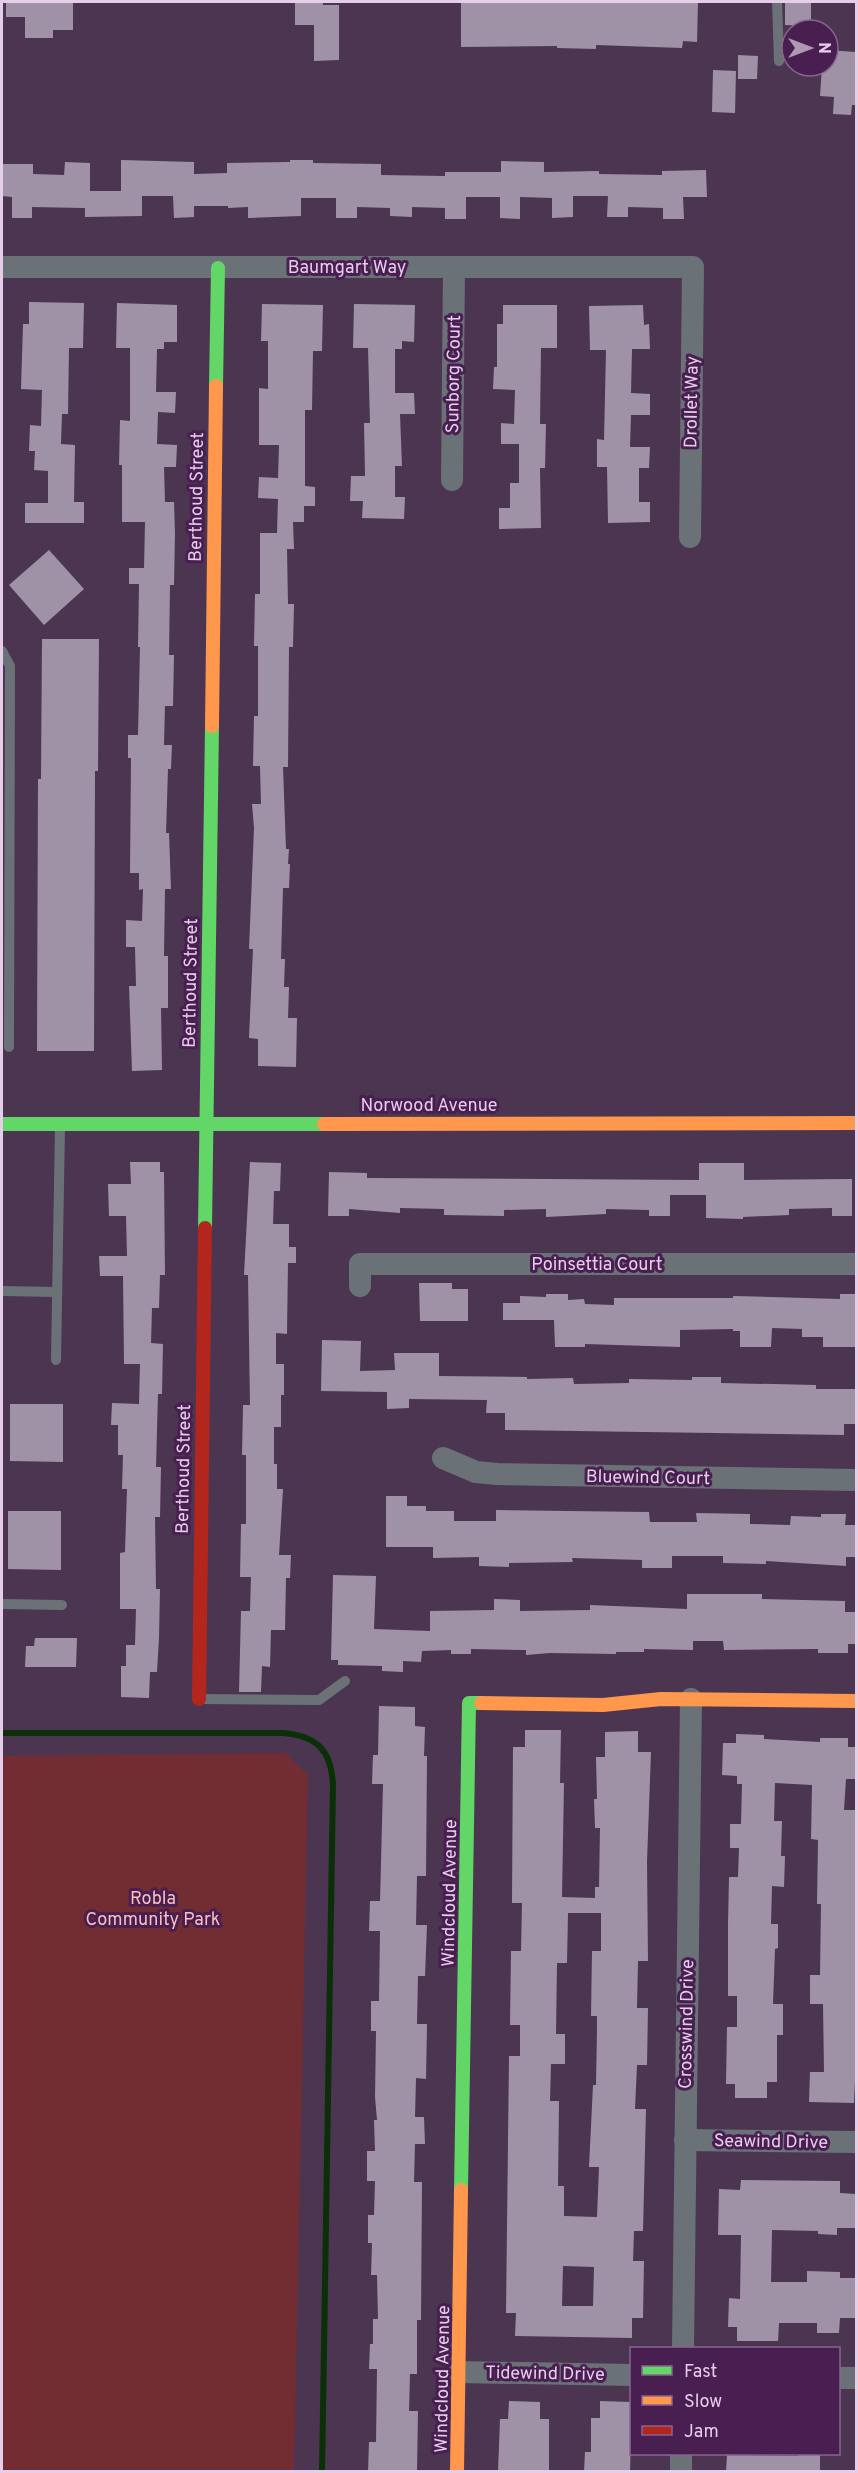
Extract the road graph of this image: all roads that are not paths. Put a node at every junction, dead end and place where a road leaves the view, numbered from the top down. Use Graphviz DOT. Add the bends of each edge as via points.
graph roads {
  1 [pos="777,2"];
  2 [pos="779,62"];
  3 [pos="2,267"];
  4 [pos="454,267"];
  5 [pos="693,267"];
  6 [pos="218,268"];
  7 [pos="452,480"];
  8 [pos="690,537"];
  9 [pos="2,651"];
  10 [pos="5,845"];
  11 [pos="9,1047"];
  12 [pos="856,1122"];
  13 [pos="2,1124"];
  14 [pos="60,1124"];
  15 [pos="206,1124"];
  16 [pos="856,1264"];
  17 [pos="360,1286"];
  18 [pos="2,1291"];
  19 [pos="56,1292"];
  20 [pos="56,1360"];
  21 [pos="443,1458"];
  22 [pos="856,1480"];
  23 [pos="2,1604"];
  24 [pos="62,1605"];
  25 [pos="345,1681"];
  26 [pos="198,1699"];
  27 [pos="691,1699"];
  28 [pos="856,1701"];
  29 [pos="685,2140"];
  30 [pos="856,2142"];
  31 [pos="683,2347"];
  32 [pos="459,2372"];
  33 [pos="630,2375"];
  34 [pos="840,2378"];
  35 [pos="856,2378"];
  36 [pos="681,2455"];
  37 [pos="458,2472"];
  38 [pos="681,2472"];
  1 -- 2 [label="lane"];
  3 -- 6 [label="street, Baumgart Way"];
  4 -- 5 [label="street, Baumgart Way"];
  4 -- 6 [label="street, Baumgart Way"];
  4 -- 7 [label="street, Sunborg Court"];
  5 -- 8 [label="street, Drollet Way"];
  6 -- 15 [label="street, Berthoud Street"];
  9 -- 10 [label="lane" via="10,666"];
  10 -- 11 [label="lane"];
  12 -- 15 [label="street, Norwood Avenue"];
  13 -- 14 [label="street, Norwood Avenue"];
  14 -- 15 [label="street, Norwood Avenue"];
  14 -- 19 [label="lane"];
  15 -- 26 [label="street, Berthoud Street"];
  16 -- 17 [label="street, Poinsettia Court" via="360,1264"];
  18 -- 19 [label="lane"];
  19 -- 20 [label="lane"];
  21 -- 22 [label="street, Bluewind Court" via="476,1472 497,1474"];
  23 -- 24 [label="lane"];
  25 -- 26 [label="lane" via="319,1700"];
  27 -- 28 [label="street, Windcloud Avenue"];
  27 -- 29 [label="street, Crosswind Drive"];
  27 -- 32 [label="street, Windcloud Avenue" via="603,1705 469,1703"];
  29 -- 30 [label="street, Seawind Drive"];
  29 -- 31 [label="street, Crosswind Drive"];
  32 -- 33 [label="street, Tidewind Drive"];
  32 -- 37 [label="street, Windcloud Avenue"];
  34 -- 35 [label="street"];
  36 -- 38 [label="street"];
}
